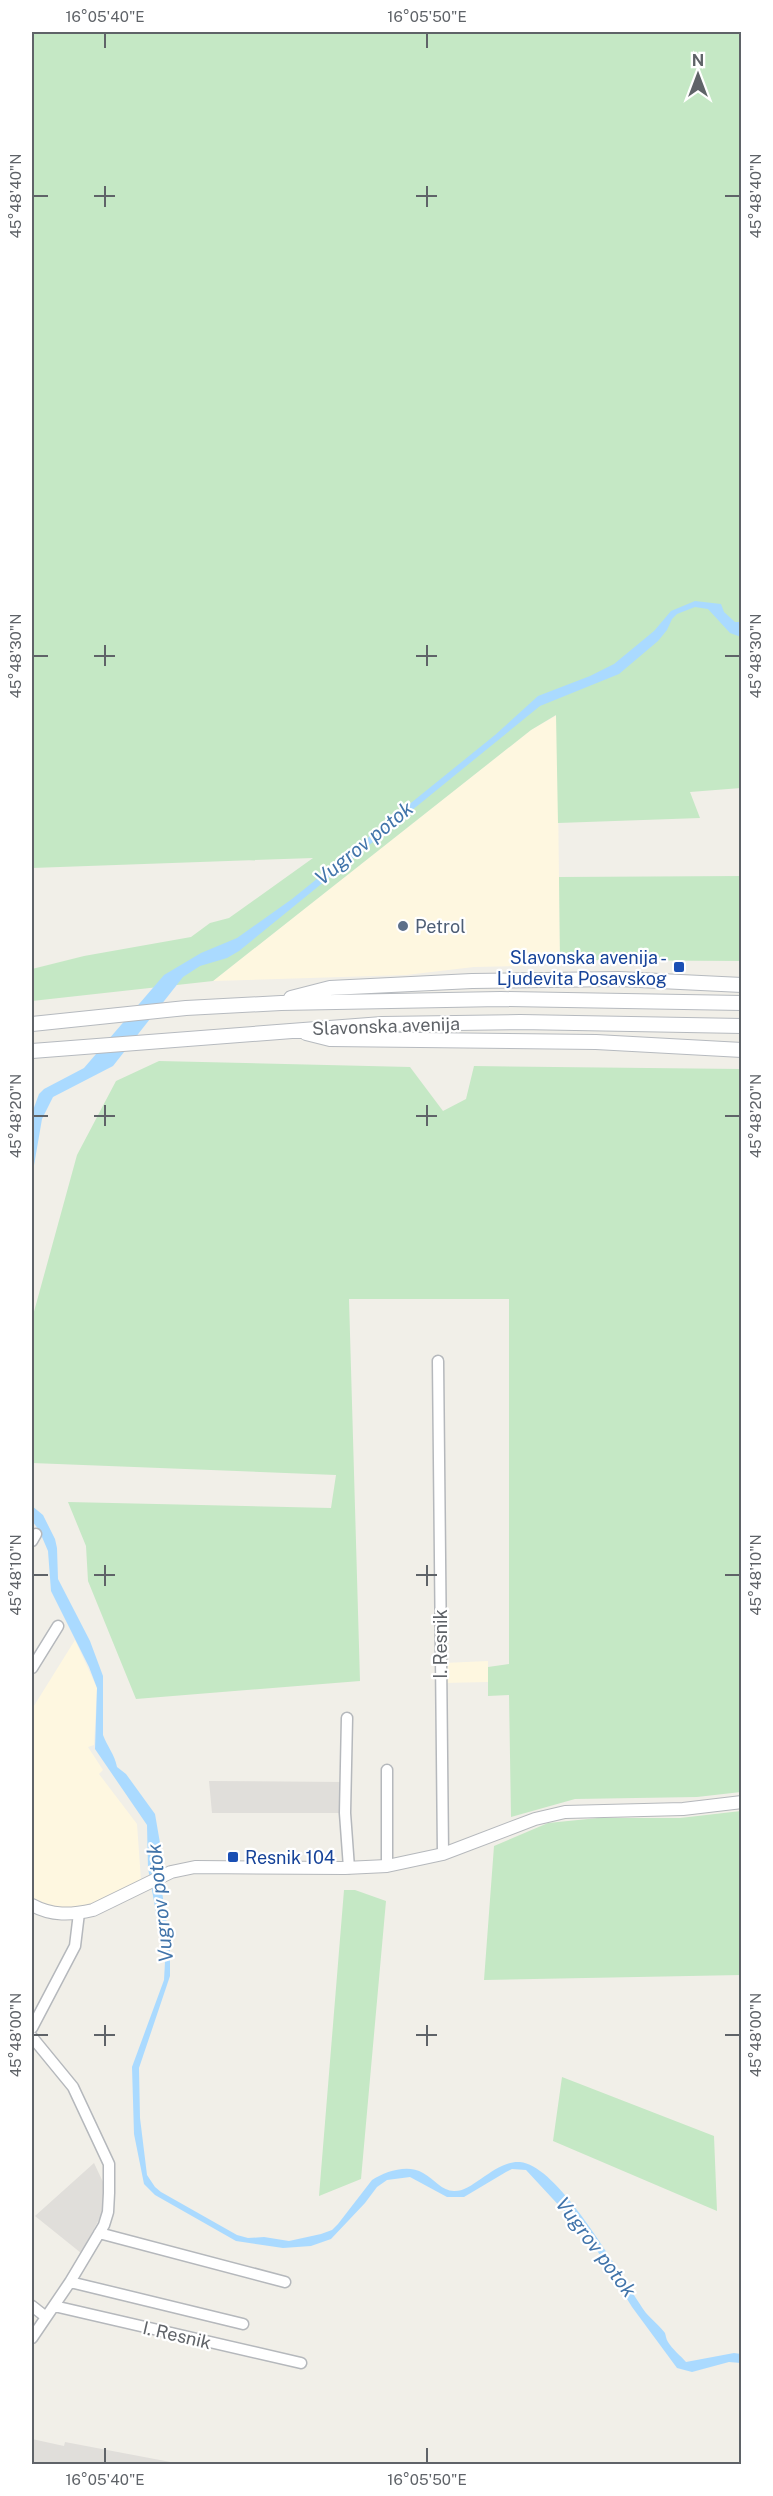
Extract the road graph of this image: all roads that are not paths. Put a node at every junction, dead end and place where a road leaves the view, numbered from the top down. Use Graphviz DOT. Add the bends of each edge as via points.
graph roads {
  1 [pos="741,985"];
  2 [pos="281,1003"];
  3 [pos="741,1004"];
  4 [pos="32,1024"];
  5 [pos="741,1026"];
  6 [pos="289,1030"];
  7 [pos="741,1050"];
  8 [pos="32,1051"];
  9 [pos="438,1361"];
  10 [pos="58,1626"];
  11 [pos="32,1668"];
  12 [pos="347,1718"];
  13 [pos="387,1770"];
  14 [pos="741,1802"];
  15 [pos="443,1854"];
  16 [pos="387,1866"];
  17 [pos="349,1868"];
  18 [pos="32,1905"];
  19 [pos="80,1913"];
  20 [pos="32,2028"];
  21 [pos="32,2037"];
  22 [pos="99,2233"];
  23 [pos="70,2282"];
  24 [pos="285,2282"];
  25 [pos="32,2306"];
  26 [pos="54,2306"];
  27 [pos="46,2317"];
  28 [pos="243,2324"];
  29 [pos="32,2338"];
  30 [pos="301,2363"];
  1 -- 2 [label="main road" via="619,979 472,981 330,988"];
  2 -- 3 [label="main road, Slavonska avenija" via="501,999"];
  2 -- 4 [label="main road, Slavonska avenija" via="186,1008"];
  5 -- 6 [label="main road, Slavonska avenija" via="485,1022"];
  6 -- 7 [label="main road" via="330,1039 596,1042"];
  6 -- 8 [label="main road, Slavonska avenija"];
  9 -- 15 [label="street, I. Resnik"];
  10 -- 11 [label="street"];
  12 -- 17 [label="street" via="345,1813"];
  13 -- 16 [label="street"];
  14 -- 15 [label="street" via="683,1809 565,1812 535,1819"];
  15 -- 16 [label="street"];
  16 -- 17 [label="street"];
  17 -- 19 [label="street" via="219,1865 171,1872 101,1907"];
  18 -- 19 [label="street" via="56,1914"];
  19 -- 20 [label="street" via="75,1946"];
  21 -- 22 [label="street" via="73,2087 109,2164 108,2212"];
  22 -- 23 [label="street"];
  22 -- 24 [label="street"];
  23 -- 26 [label="street"];
  23 -- 28 [label="street, I. Resnik"];
  25 -- 27 [label="street"];
  26 -- 27 [label="street"];
  26 -- 30 [label="street, I. Resnik"];
  27 -- 29 [label="street"];
}
